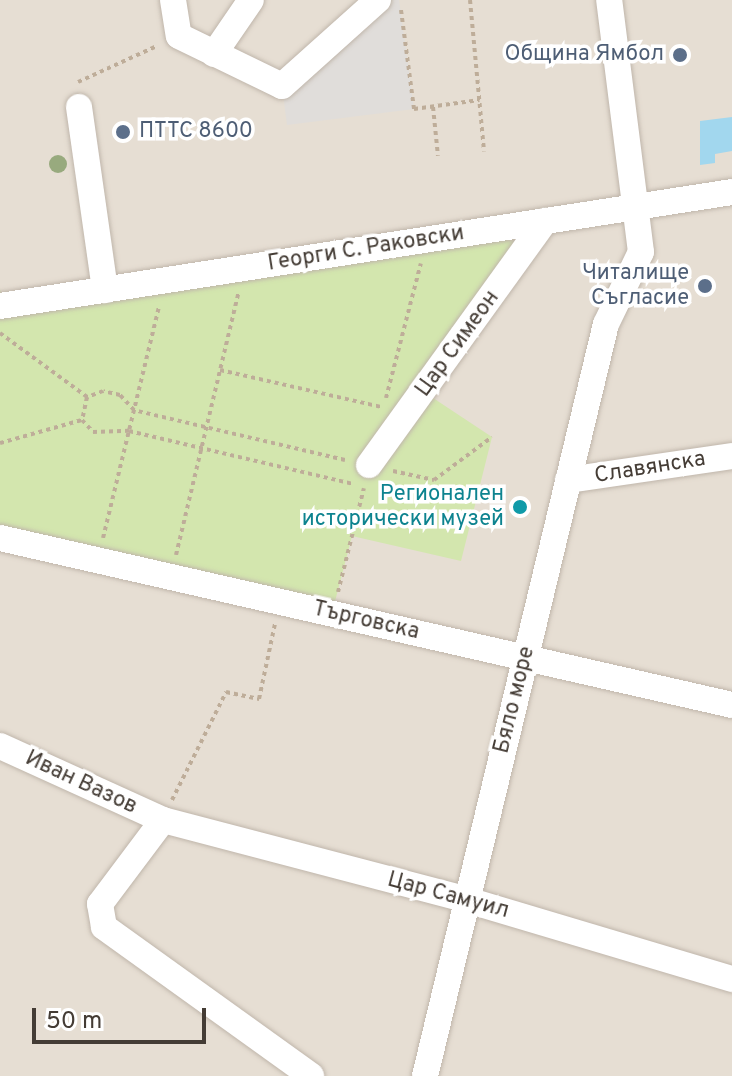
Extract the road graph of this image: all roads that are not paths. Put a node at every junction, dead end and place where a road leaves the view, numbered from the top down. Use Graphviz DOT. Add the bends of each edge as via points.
graph roads {
  1 [pos="173,0"];
  2 [pos="251,0"];
  3 [pos="378,0"];
  4 [pos="609,0"];
  5 [pos="214,54"];
  6 [pos="79,107"];
  7 [pos="732,192"];
  8 [pos="635,207"];
  9 [pos="545,221"];
  10 [pos="105,290"];
  11 [pos="1,300"];
  12 [pos="732,456"];
  13 [pos="366,476"];
  14 [pos="568,480"];
  15 [pos="0,538"];
  16 [pos="525,658"];
  17 [pos="732,705"];
  18 [pos="0,740"];
  19 [pos="163,820"];
  20 [pos="467,900"];
  21 [pos="732,979"];
  22 [pos="311,1076"];
  23 [pos="425,1076"];
  1 -- 5 [label="street" via="179,36"];
  2 -- 5 [label="street"];
  3 -- 5 [label="street" via="282,86"];
  4 -- 8 [label="street, Бяло море"];
  6 -- 10 [label="street"];
  7 -- 8 [label="street, Георги С. Раковски"];
  8 -- 9 [label="street, Георги С. Раковски"];
  8 -- 14 [label="street, Бяло море" via="641,252 606,324"];
  9 -- 10 [label="street, Георги С. Раковски"];
  9 -- 13 [label="street, Цар Симеон"];
  10 -- 11 [label="street, Георги С. Раковски"];
  12 -- 14 [label="street, Славянска"];
  14 -- 16 [label="street, Бяло море"];
  15 -- 16 [label="street, Търговска"];
  16 -- 17 [label="street, Търговска"];
  16 -- 20 [label="street, Бяло море"];
  18 -- 19 [label="street, Иван Вазов"];
  19 -- 20 [label="street, Цар Самуил"];
  19 -- 22 [label="street" via="100,904 104,927"];
  20 -- 21 [label="street, Цар Самуил"];
  20 -- 23 [label="street, Бяло море"];
}
